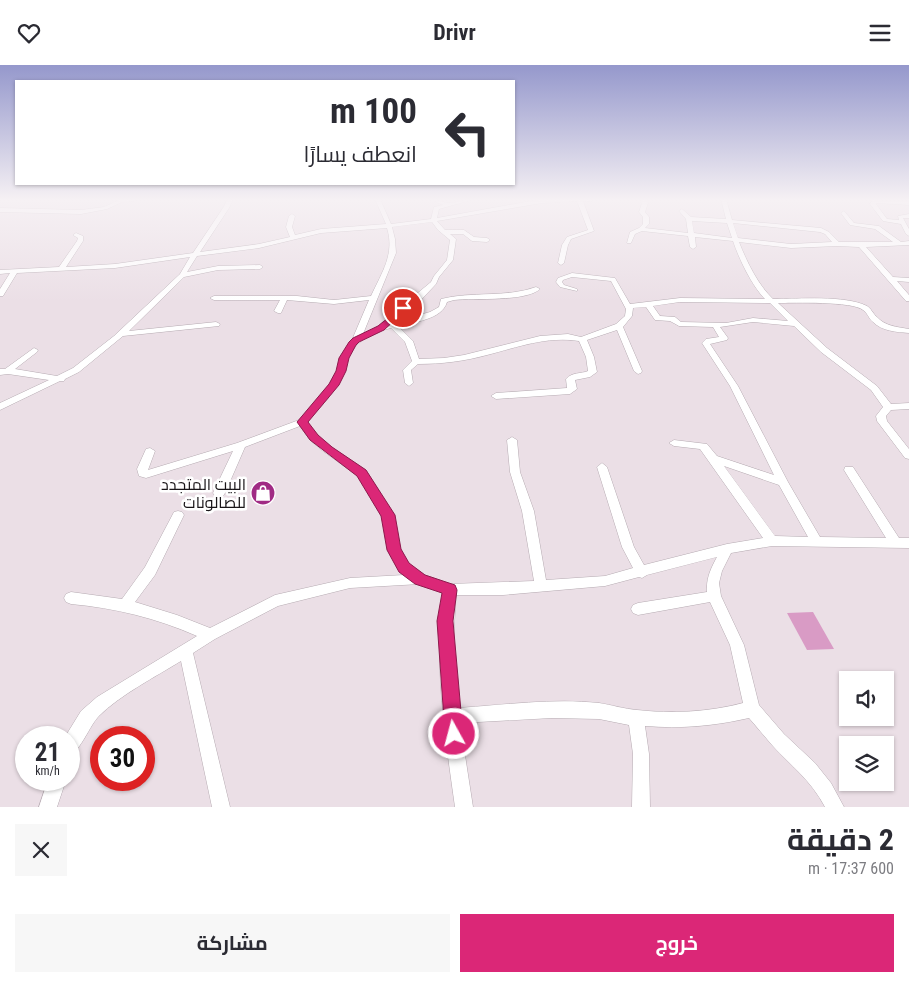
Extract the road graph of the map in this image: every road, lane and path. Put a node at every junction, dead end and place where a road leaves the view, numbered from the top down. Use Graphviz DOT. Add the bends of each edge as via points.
graph roads {
  1 [pos="209,234"];
  2 [pos="292,234"];
  3 [pos="309,234"];
  4 [pos="392,234"];
  5 [pos="447,234"];
  6 [pos="466,234"];
  7 [pos="581,234"];
  8 [pos="632,234"];
  9 [pos="687,234"];
  10 [pos="691,234"];
  11 [pos="734,234"];
  12 [pos="828,234"];
  13 [pos="886,234"];
  14 [pos="76,235"];
  15 [pos="293,237"];
  16 [pos="487,240"];
  17 [pos="736,240"];
  18 [pos="629,242"];
  19 [pos="899,243"];
  20 [pos="909,243"];
  21 [pos="837,244"];
  22 [pos="862,245"];
  23 [pos="693,247"];
  24 [pos="197,253"];
  25 [pos="561,263"];
  26 [pos="260,267"];
  27 [pos="60,270"];
  28 [pos="0,271"];
  29 [pos="15,271"];
  30 [pos="182,275"];
  31 [pos="892,279"];
  32 [pos="909,280"];
  33 [pos="536,289"];
  34 [pos="575,289"];
  35 [pos="0,294"];
  36 [pos="214,298"];
  37 [pos="285,298"];
  38 [pos="372,299"];
  39 [pos="909,299"];
  40 [pos="771,301"];
  41 [pos="648,304"];
  42 [pos="628,307"];
  43 [pos="278,311"];
  44 [pos="216,324"];
  45 [pos="797,324"];
  46 [pos="393,325"];
  47 [pos="715,325"];
  48 [pos="619,326"];
  49 [pos="381,328"];
  50 [pos="909,331"];
  51 [pos="121,334"];
  52 [pos="582,339"];
  53 [pos="356,340"];
  54 [pos="34,350"];
  55 [pos="416,361"];
  56 [pos="638,371"];
  57 [pos="4,372"];
  58 [pos="61,379"];
  59 [pos="409,383"];
  60 [pos="496,396"];
  61 [pos="909,406"];
  62 [pos="0,407"];
  63 [pos="888,407"];
  64 [pos="302,422"];
  65 [pos="512,440"];
  66 [pos="674,443"];
  67 [pos="242,445"];
  68 [pos="150,451"];
  69 [pos="909,456"];
  70 [pos="713,458"];
  71 [pos="602,467"];
  72 [pos="849,470"];
  73 [pos="782,482"];
  74 [pos="220,493"];
  75 [pos="178,515"];
  76 [pos="772,541"];
  77 [pos="817,542"];
  78 [pos="896,543"];
  79 [pos="909,543"];
  80 [pos="727,549"];
  81 [pos="642,573"];
  82 [pos="420,579"];
  83 [pos="541,586"];
  84 [pos="450,590"];
  85 [pos="714,595"];
  86 [pos="71,599"];
  87 [pos="125,606"];
  88 [pos="638,609"];
  89 [pos="210,635"];
  90 [pos="186,652"];
  91 [pos="752,709"];
  92 [pos="452,716"];
  93 [pos="636,718"];
  94 [pos="80,728"];
  95 [pos="53,791"];
  96 [pos="48,807"];
  97 [pos="221,807"];
  98 [pos="464,807"];
  99 [pos="641,807"];
  100 [pos="836,807"];
  1 -- 24 [label="street"];
  2 -- 15 [label="street"];
  3 -- 15 [label="street"];
  4 -- 38 [label="street" via="393,253"];
  5 -- 49 [label="street" via="453,239 448,265 418,299"];
  6 -- 16 [label="street" via="472,239"];
  7 -- 25 [label="street" via="569,237"];
  8 -- 18 [label="street"];
  9 -- 10 [label="street"];
  10 -- 17 [label="street"];
  10 -- 23 [label="street"];
  11 -- 17 [label="street"];
  12 -- 21 [label="street"];
  13 -- 19 [label="street"];
  14 -- 27 [label="street" via="81,237 80,241"];
  15 -- 24 [label="street" via="259,246"];
  17 -- 21 [label="street" via="807,247 813,243"];
  17 -- 40 [label="street" via="762,292"];
  19 -- 20 [label="street"];
  19 -- 22 [label="street"];
  21 -- 22 [label="street"];
  22 -- 31 [label="street"];
  24 -- 27 [label="street" via="115,266"];
  24 -- 30 [label="street"];
  26 -- 30 [label="street" via="218,268"];
  27 -- 29 [label="street"];
  28 -- 29 [label="street"];
  29 -- 35 [label="street"];
  30 -- 51 [label="street"];
  31 -- 32 [label="street"];
  31 -- 39 [label="street"];
  33 -- 46 [label="street" via="533,293 520,295 459,296 444,301 442,308 433,314"];
  34 -- 42 [label="street" via="562,286 560,279 572,275 611,278"];
  36 -- 37 [label="street"];
  37 -- 38 [label="street" via="334,302"];
  37 -- 43 [label="street"];
  38 -- 53 [label="street"];
  40 -- 41 [label="street" via="680,300"];
  40 -- 45 [label="street"];
  40 -- 50 [label="street" via="858,305 866,308 882,326"];
  41 -- 42 [label="street"];
  41 -- 47 [label="street" via="661,319 672,319 679,324"];
  42 -- 48 [label="street" via="630,315"];
  44 -- 51 [label="street"];
  45 -- 47 [label="street" via="753,319"];
  45 -- 63 [label="street" via="824,350 874,388"];
  46 -- 49 [label="street"];
  46 -- 55 [label="street" via="409,341"];
  47 -- 73 [label="street" via="724,338 706,343 734,386"];
  48 -- 52 [label="street"];
  48 -- 56 [label="street"];
  49 -- 53 [label="street"];
  51 -- 58 [label="street"];
  52 -- 55 [label="street" via="553,337 472,356"];
  52 -- 60 [label="street" via="593,372 572,377 570,391"];
  53 -- 64 [label="street" via="344,358 334,385"];
  54 -- 57 [label="street"];
  55 -- 59 [label="street" via="407,370"];
  57 -- 58 [label="street"];
  58 -- 62 [label="street"];
  61 -- 63 [label="street"];
  63 -- 69 [label="street" via="881,416 882,421"];
  64 -- 67 [label="street"];
  64 -- 82 [label="street" via="314,438 362,473 388,515 394,550 404,568"];
  65 -- 83 [label="street" via="515,472 528,511"];
  66 -- 70 [label="street" via="703,446"];
  67 -- 68 [label="street" via="146,474 142,469"];
  67 -- 74 [label="street"];
  70 -- 73 [label="street"];
  70 -- 76 [label="street"];
  71 -- 81 [label="street" via="628,547"];
  72 -- 78 [label="street"];
  73 -- 77 [label="street"];
  75 -- 87 [label="street" via="150,571"];
  76 -- 77 [label="street"];
  76 -- 80 [label="street"];
  77 -- 78 [label="street"];
  78 -- 79 [label="street"];
  80 -- 81 [label="street"];
  80 -- 85 [label="street" via="716,571"];
  81 -- 83 [label="street" via="605,581"];
  82 -- 84 [label="street"];
  82 -- 89 [label="street" via="350,583 275,601"];
  83 -- 84 [label="street"];
  84 -- 92 [label="street" via="445,621"];
  85 -- 88 [label="street"];
  85 -- 91 [label="street" via="738,645"];
  86 -- 87 [label="street"];
  87 -- 89 [label="street" via="184,623"];
  89 -- 90 [label="street"];
  90 -- 94 [label="street" via="102,703 86,717"];
  90 -- 97 [label="street"];
  91 -- 93 [label="street" via="711,719"];
  91 -- 100 [label="street" via="808,769"];
  92 -- 93 [label="street" via="552,710 599,711"];
  92 -- 98 [label="street"];
  93 -- 99 [label="street" via="641,754"];
  95 -- 96 [label="street"];
}
